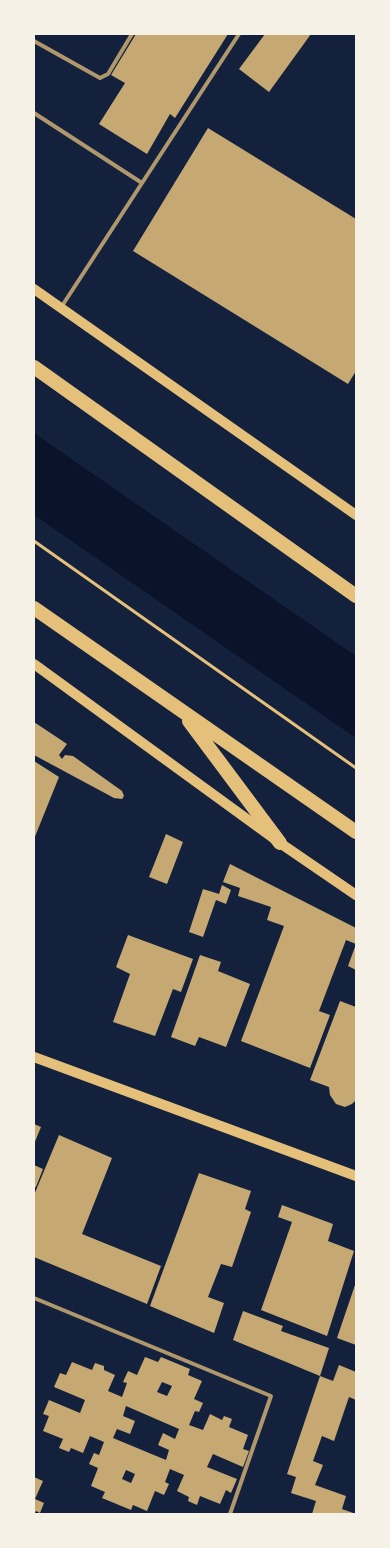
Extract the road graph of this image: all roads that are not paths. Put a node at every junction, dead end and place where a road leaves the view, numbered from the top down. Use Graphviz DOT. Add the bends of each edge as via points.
graph roads {
  1 [pos="132,34"];
  2 [pos="239,34"];
  3 [pos="34,41"];
  4 [pos="34,113"];
  5 [pos="142,183"];
  6 [pos="34,289"];
  7 [pos="61,308"];
  8 [pos="34,367"];
  9 [pos="356,515"];
  10 [pos="356,596"];
  11 [pos="34,608"];
  12 [pos="34,664"];
  13 [pos="183,713"];
  14 [pos="356,832"];
  15 [pos="280,843"];
  16 [pos="356,895"];
  17 [pos="34,1057"];
  18 [pos="356,1176"];
  19 [pos="34,1298"];
  20 [pos="230,1514"];
  1 -- 3 [label="lane" via="108,74 100,78"];
  2 -- 5 [label="lane"];
  4 -- 5 [label="lane"];
  5 -- 7 [label="lane"];
  6 -- 7 [label="main road"];
  7 -- 9 [label="main road"];
  8 -- 10 [label="highway"];
  11 -- 13 [label="highway"];
  12 -- 15 [label="main road"];
  13 -- 14 [label="highway"];
  13 -- 15 [label="highway"];
  15 -- 16 [label="main road"];
  17 -- 18 [label="main road"];
  19 -- 20 [label="lane" via="271,1396"];
}
